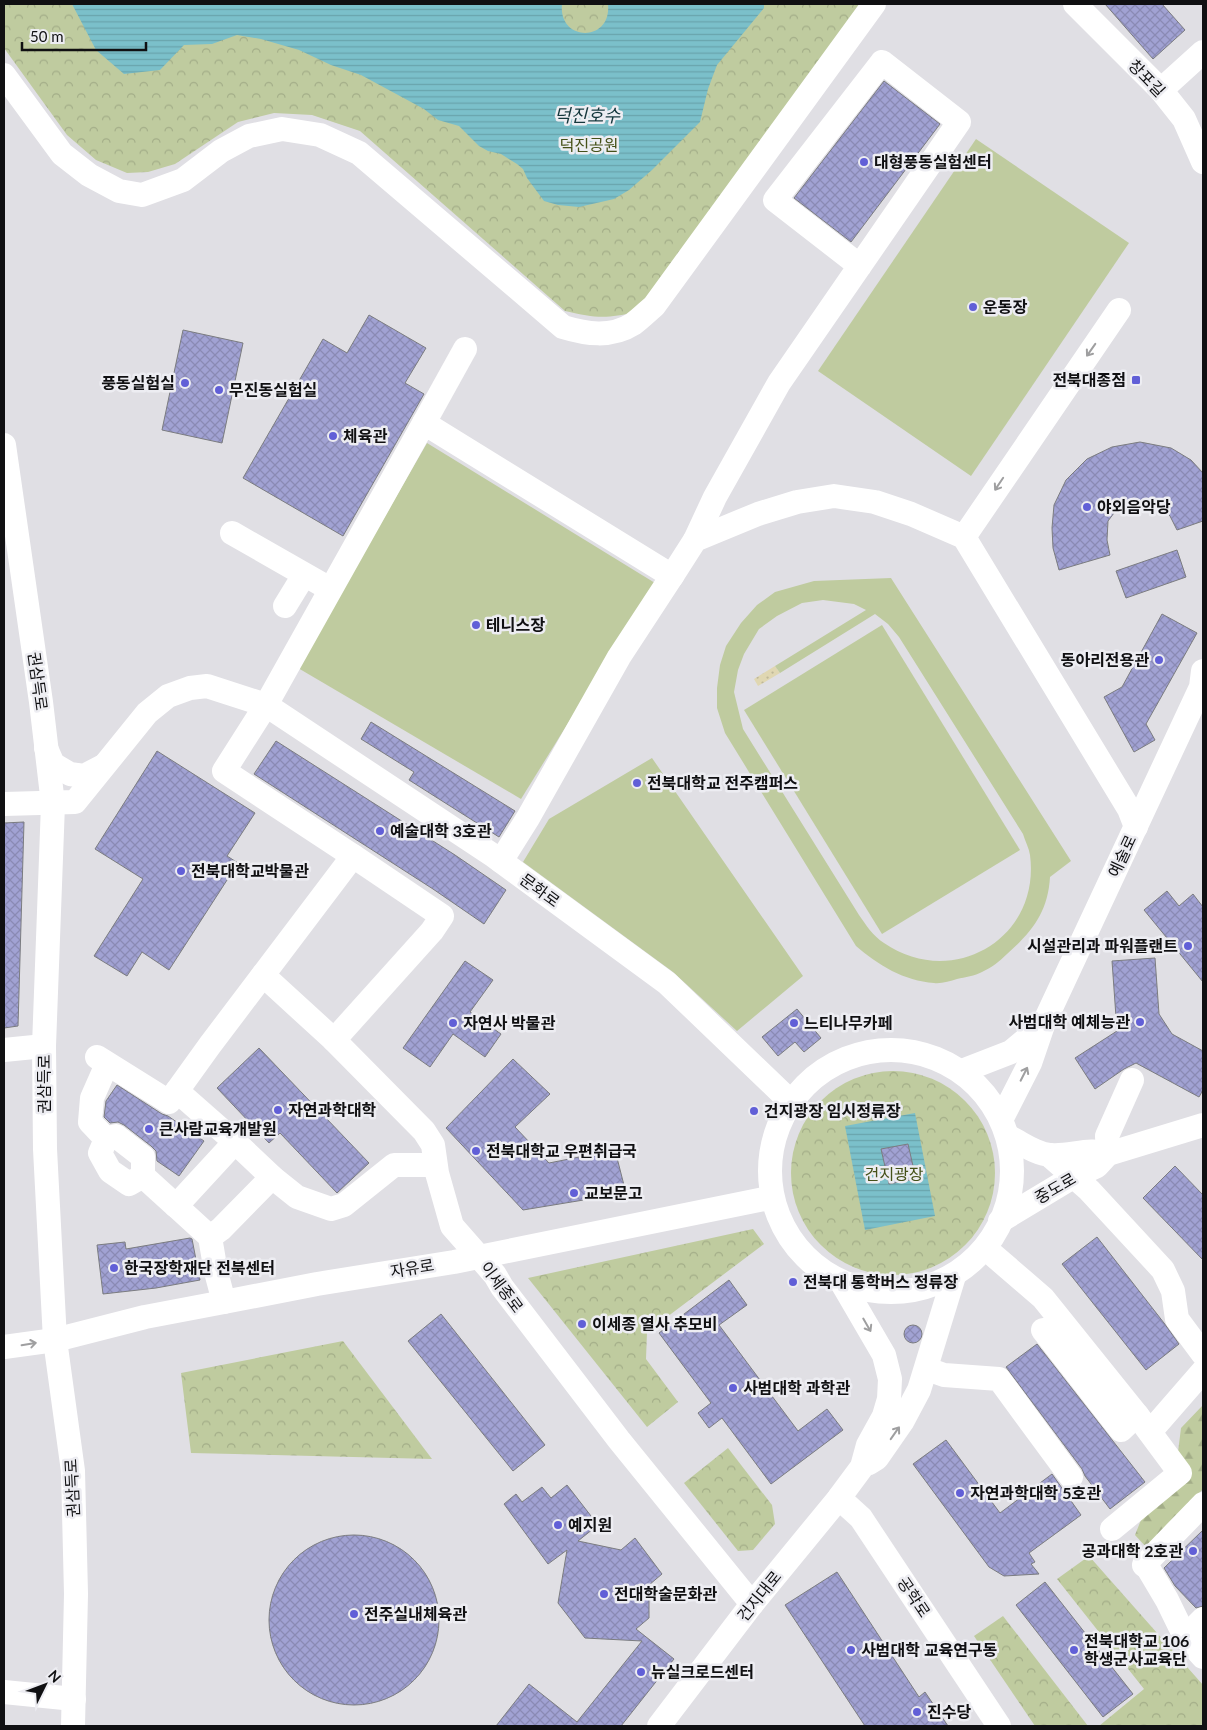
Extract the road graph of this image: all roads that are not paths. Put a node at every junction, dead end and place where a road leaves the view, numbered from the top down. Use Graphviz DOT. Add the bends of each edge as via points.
graph roads {
  1 [pos="874,4"];
  2 [pos="1075,4"];
  3 [pos="1203,52"];
  4 [pos="4,75"];
  5 [pos="1160,90"];
  6 [pos="1203,162"];
  7 [pos="860,266"];
  8 [pos="1119,310"];
  9 [pos="465,350"];
  10 [pos="424,423"];
  11 [pos="4,444"];
  12 [pos="232,533"];
  13 [pos="964,537"];
  14 [pos="695,540"];
  15 [pos="304,575"];
  16 [pos="672,576"];
  17 [pos="330,589"];
  18 [pos="284,606"];
  19 [pos="1203,681"];
  20 [pos="266,704"];
  21 [pos="46,748"];
  22 [pos="103,766"];
  23 [pos="4,804"];
  24 [pos="53,804"];
  25 [pos="1136,827"];
  26 [pos="353,856"];
  27 [pos="501,861"];
  28 [pos="263,975"];
  29 [pos="1043,1026"];
  30 [pos="334,1040"];
  31 [pos="44,1046"];
  32 [pos="4,1050"];
  33 [pos="962,1071"];
  34 [pos="1132,1080"];
  35 [pos="177,1091"];
  36 [pos="792,1103"];
  37 [pos="1203,1125"];
  38 [pos="1007,1128"];
  39 [pos="106,1139"];
  40 [pos="235,1142"];
  41 [pos="1108,1154"];
  42 [pos="1050,1155"];
  43 [pos="435,1164"];
  44 [pos="143,1176"];
  45 [pos="272,1177"];
  46 [pos="1073,1177"];
  47 [pos="769,1198"];
  48 [pos="176,1206"];
  49 [pos="1000,1221"];
  50 [pos="210,1236"];
  51 [pos="985,1248"];
  52 [pos="478,1256"];
  53 [pos="954,1276"];
  54 [pos="842,1283"];
  55 [pos="224,1302"];
  56 [pos="1044,1330"];
  57 [pos="55,1340"];
  58 [pos="4,1347"];
  59 [pos="1203,1354"];
  60 [pos="927,1369"];
  61 [pos="1203,1371"];
  62 [pos="1144,1424"];
  63 [pos="862,1468"];
  64 [pos="1071,1477"];
  65 [pos="839,1498"];
  66 [pos="1203,1504"];
  67 [pos="1112,1529"];
  68 [pos="752,1604"];
  69 [pos="1203,1618"];
  70 [pos="1186,1637"];
  71 [pos="1203,1657"];
  72 [pos="4,1692"];
  73 [pos="74,1699"];
  74 [pos="73,1726"];
  75 [pos="659,1726"];
  76 [pos="999,1726"];
  1 -- 4 [label="street" via="654,306 632,325 607,334 583,334 564,327 359,153 320,136 282,129 248,136 184,180 142,195 119,191 89,175 62,154"];
  2 -- 5 [label="street, 창포길"];
  3 -- 5 [label="street"];
  5 -- 6 [label="street, 창포길" via="1184,119"];
  7 -- 7 [label="street" via="960,122 882,62 775,200"];
  7 -- 14 [label="street" via="779,383 715,497"];
  8 -- 13 [label="street, one-way"];
  9 -- 10 [label="street"];
  10 -- 16 [label="street"];
  10 -- 17 [label="street"];
  11 -- 21 [label="street, 권삼득로"];
  12 -- 15 [label="street"];
  13 -- 14 [label="street" via="875,502 834,496 797,502 758,514"];
  13 -- 25 [label="street" via="1129,809"];
  14 -- 16 [label="street"];
  15 -- 17 [label="street"];
  15 -- 18 [label="street"];
  16 -- 27 [label="street" via="618,657"];
  17 -- 20 [label="street"];
  19 -- 25 [label="street, 예술로"];
  20 -- 22 [label="street, 문화로" via="207,686 168,696 147,713"];
  20 -- 26 [label="street" via="224,771"];
  20 -- 27 [label="street, 문화로"];
  21 -- 22 [label="street" via="53,764 70,774 84,776"];
  21 -- 24 [label="street, 권삼득로"];
  22 -- 24 [label="street, 문화로" via="75,802"];
  23 -- 24 [label="street, 문화로"];
  24 -- 31 [label="street, 권삼득로"];
  25 -- 29 [label="street, 예술로"];
  26 -- 28 [label="street"];
  26 -- 30 [label="street" via="442,916"];
  27 -- 36 [label="street, 문화로" via="667,983"];
  28 -- 30 [label="street, 이세종로"];
  28 -- 35 [label="street"];
  29 -- 33 [label="street" via="1011,1052"];
  38 -- 29 [label="street, 예술로, one-way"];
  30 -- 43 [label="street, 이세종로" via="424,1131 433,1145"];
  31 -- 32 [label="street"];
  31 -- 57 [label="street, 권삼득로" via="45,1149"];
  33 -- 36 [label="street" via="905,1051 857,1053 837,1060 811,1081"];
  33 -- 38 [label="street"];
  34 -- 41 [label="street" via="1106,1136"];
  35 -- 39 [label="street" via="169,1102 102,1060 92,1098 90,1122"];
  35 -- 40 [label="street"];
  36 -- 47 [label="street" via="779,1126 768,1183"];
  37 -- 41 [label="street, 중도로"];
  38 -- 42 [label="street, 중도로" via="1037,1152"];
  38 -- 49 [label="street" via="1011,1171 1008,1197"];
  39 -- 44 [label="street" via="116,1136 143,1157"];
  39 -- 44 [label="street" via="100,1153 110,1171 129,1184"];
  40 -- 45 [label="street"];
  40 -- 48 [label="street"];
  41 -- 42 [label="street, 중도로" via="1099,1150"];
  41 -- 46 [label="street, 중도로" via="1098,1166"];
  42 -- 46 [label="street"];
  43 -- 45 [label="street" via="394,1165 344,1205 331,1209 297,1197"];
  43 -- 52 [label="street, 이세종로" via="452,1226"];
  44 -- 48 [label="street"];
  45 -- 50 [label="street" via="221,1229"];
  46 -- 49 [label="street, 중도로"];
  46 -- 59 [label="street" via="1163,1270 1173,1290 1176,1319"];
  47 -- 52 [label="street, 자유로"];
  47 -- 54 [label="street" via="791,1239 817,1267"];
  48 -- 50 [label="street"];
  49 -- 51 [label="street"];
  50 -- 55 [label="street"];
  51 -- 53 [label="street"];
  51 -- 62 [label="street" via="1043,1298"];
  52 -- 55 [label="street, 자유로"];
  52 -- 68 [label="street, 이세종로" via="619,1440"];
  53 -- 54 [label="street" via="923,1291 911,1292 889,1293"];
  53 -- 60 [label="street, 건지대로"];
  54 -- 63 [label="street, 건지대로, one-way" via="884,1355 890,1378 889,1400 868,1445"];
  55 -- 57 [label="street, 자유로" via="145,1317"];
  56 -- 62 [label="street" via="1121,1430"];
  58 -- 57 [label="street, 자유로, one-way"];
  57 -- 73 [label="street, 권삼득로" via="73,1472"];
  63 -- 60 [label="street, 건지대로, one-way" via="876,1458 902,1422"];
  60 -- 64 [label="street" via="944,1375 999,1379"];
  61 -- 62 [label="street"];
  62 -- 67 [label="street" via="1180,1473"];
  63 -- 65 [label="street, 건지대로"];
  65 -- 68 [label="street, 건지대로"];
  65 -- 76 [label="street, 공학로" via="861,1518"];
  66 -- 70 [label="street" via="1146,1566"];
  68 -- 75 [label="street, 건지대로"];
  69 -- 70 [label="street"];
  70 -- 71 [label="street"];
  72 -- 73 [label="street"];
  73 -- 74 [label="street, 권삼득로"];
}
